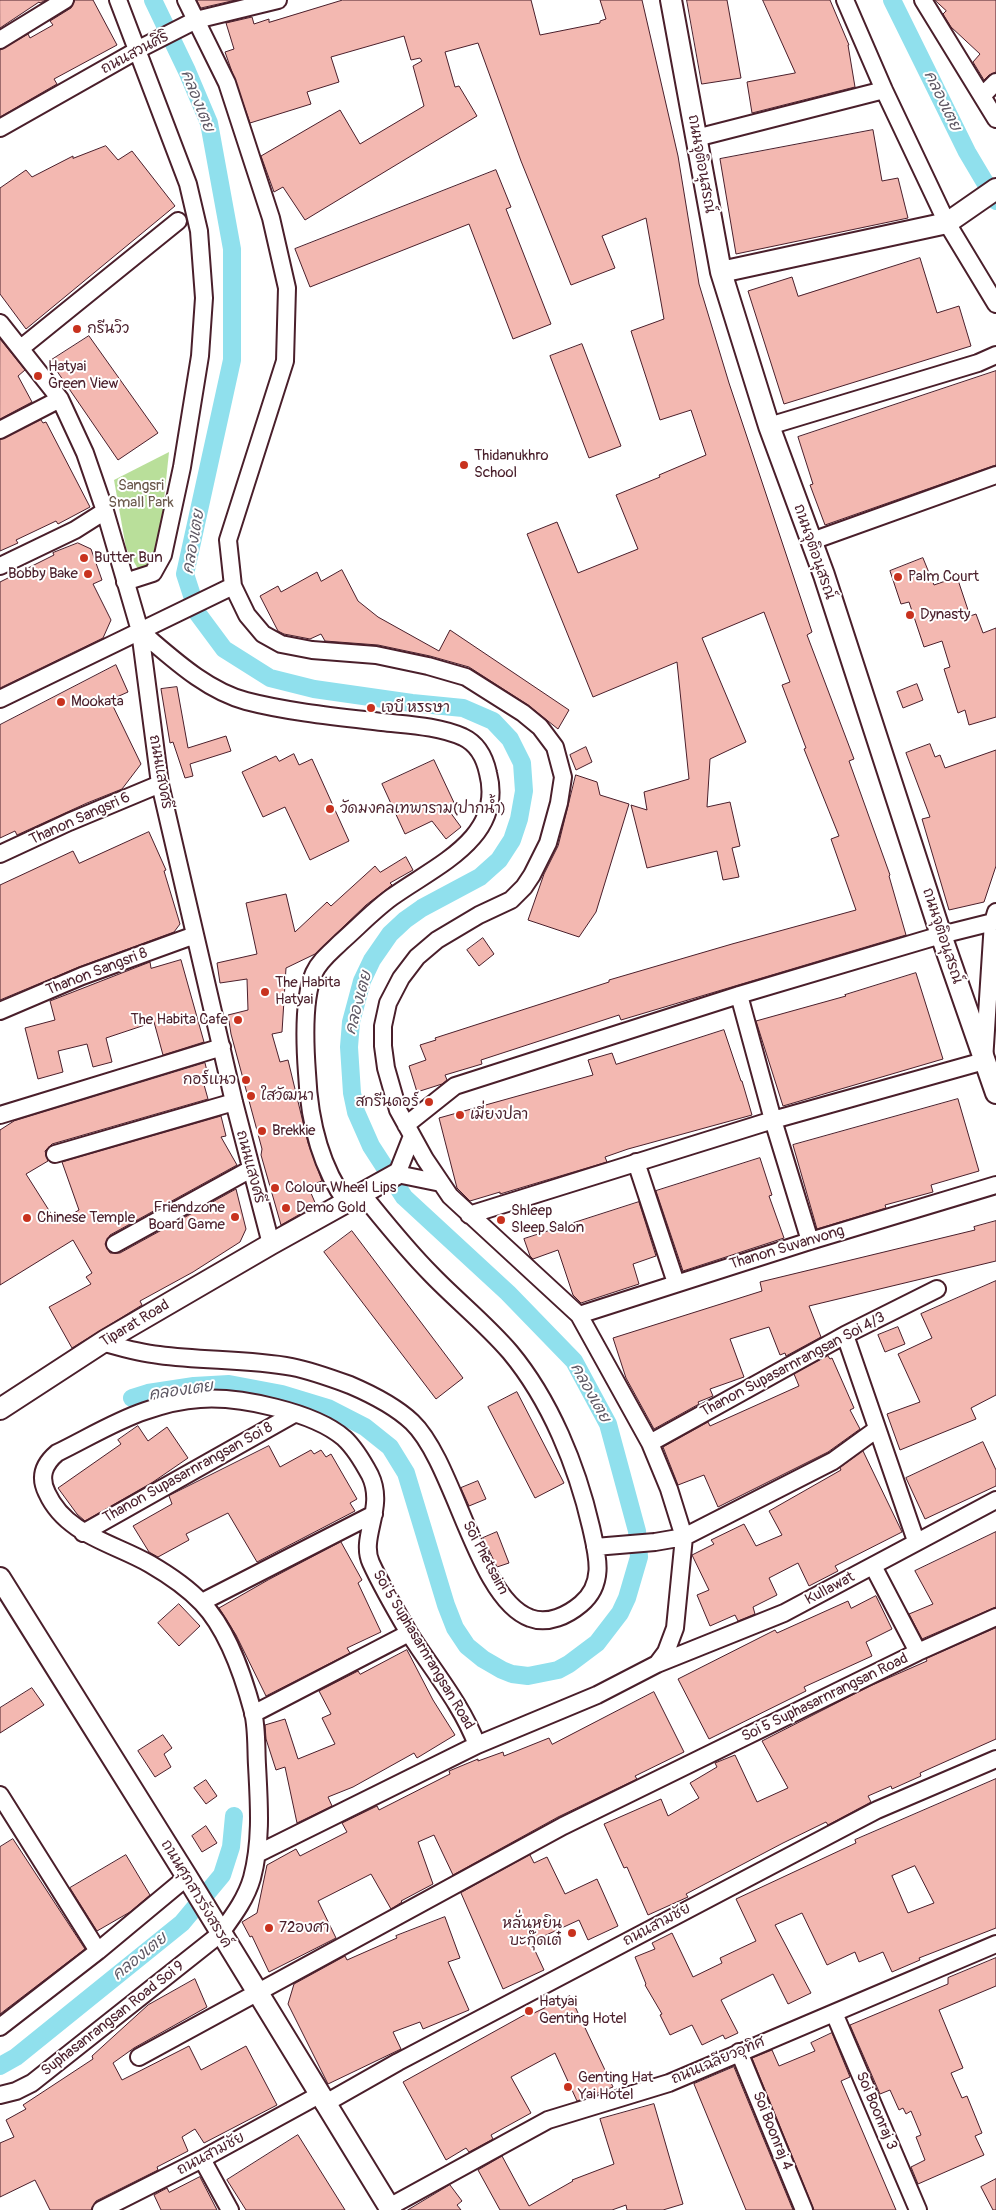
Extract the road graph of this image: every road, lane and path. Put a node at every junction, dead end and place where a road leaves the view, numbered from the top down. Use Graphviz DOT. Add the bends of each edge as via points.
graph roads {
  1 [pos="65,0"];
  2 [pos="118,0"];
  3 [pos="186,0"];
  4 [pos="278,0"];
  5 [pos="671,0"];
  6 [pos="845,0"];
  7 [pos="923,0"];
  8 [pos="194,21"];
  9 [pos="0,40"];
  10 [pos="141,48"];
  11 [pos="996,82"];
  12 [pos="884,90"];
  13 [pos="982,96"];
  14 [pos="996,119"];
  15 [pos="0,128"];
  16 [pos="696,138"];
  17 [pos="996,190"];
  18 [pos="178,222"];
  19 [pos="948,223"];
  20 [pos="721,272"];
  21 [pos="996,304"];
  22 [pos="0,323"];
  23 [pos="21,348"];
  24 [pos="996,356"];
  25 [pos="60,399"];
  26 [pos="770,426"];
  27 [pos="0,430"];
  28 [pos="996,475"];
  29 [pos="105,511"];
  30 [pos="812,541"];
  31 [pos="0,566"];
  32 [pos="125,582"];
  33 [pos="233,586"];
  34 [pos="140,631"];
  35 [pos="0,699"];
  36 [pos="160,784"];
  37 [pos="0,854"];
  38 [pos="995,917"];
  39 [pos="195,935"];
  40 [pos="941,935"];
  41 [pos="739,995"];
  42 [pos="0,1011"];
  43 [pos="222,1047"];
  44 [pos="984,1061"];
  45 [pos="996,1093"];
  46 [pos="234,1102"];
  47 [pos="0,1115"];
  48 [pos="773,1120"];
  49 [pos="409,1130"];
  50 [pos="54,1154"];
  51 [pos="636,1162"];
  52 [pos="251,1169"];
  53 [pos="397,1174"];
  54 [pos="441,1183"];
  55 [pos="996,1185"];
  56 [pos="360,1195"];
  57 [pos="469,1215"];
  58 [pos="810,1241"];
  59 [pos="115,1244"];
  60 [pos="271,1244"];
  61 [pos="676,1283"];
  62 [pos="937,1289"];
  63 [pos="579,1315"];
  64 [pos="845,1334"];
  65 [pos="105,1343"];
  66 [pos="0,1408"];
  67 [pos="294,1414"];
  68 [pos="877,1429"];
  69 [pos="650,1443"];
  70 [pos="996,1500"];
  71 [pos="374,1514"];
  72 [pos="83,1532"];
  73 [pos="684,1538"];
  74 [pos="916,1541"];
  75 [pos="595,1547"];
  76 [pos="873,1566"];
  77 [pos="0,1578"];
  78 [pos="202,1602"];
  79 [pos="996,1617"];
  80 [pos="409,1633"];
  81 [pos="918,1652"];
  82 [pos="657,1664"];
  83 [pos="253,1714"];
  84 [pos="477,1745"];
  85 [pos="996,1759"];
  86 [pos="0,1795"];
  87 [pos="257,1854"];
  88 [pos="187,1877"];
  89 [pos="220,1934"];
  90 [pos="996,1944"];
  91 [pos="98,1951"];
  92 [pos="257,1993"];
  93 [pos="834,2013"];
  94 [pos="0,2027"];
  95 [pos="739,2052"];
  96 [pos="139,2057"];
  97 [pos="0,2095"];
  98 [pos="322,2099"];
  99 [pos="202,2159"];
  100 [pos="390,2208"];
  101 [pos="101,2210"];
  102 [pos="230,2210"];
  103 [pos="804,2210"];
  104 [pos="918,2210"];
  1 -- 9 [label="street"];
  2 -- 10 [label="street"];
  3 -- 8 [label="street"];
  4 -- 8 [label="street, ถนนสวนศิริ"];
  5 -- 16 [label="street, ถนนจุติอนุสรณ์"];
  6 -- 12 [label="street"];
  7 -- 13 [label="street"];
  8 -- 10 [label="street, ถนนสวนศิริ"];
  8 -- 33 [label="street" via="227,83 271,218 287,288 285,361 228,540"];
  10 -- 15 [label="street, ถนนสวนศิริ"];
  10 -- 32 [label="street" via="188,184 199,232 204,298 200,356 182,467 163,555 153,573"];
  11 -- 13 [label="street"];
  12 -- 16 [label="street"];
  12 -- 19 [label="street"];
  13 -- 14 [label="street"];
  16 -- 20 [label="street, ถนนจุติอนุสรณ์"];
  17 -- 19 [label="street"];
  18 -- 23 [label="street"];
  19 -- 20 [label="street"];
  19 -- 21 [label="street"];
  20 -- 26 [label="street, ถนนจุติอนุสรณ์"];
  22 -- 23 [label="street, ถนนเเสงศรี"];
  23 -- 25 [label="street, ถนนเเสงศรี"];
  24 -- 26 [label="street"];
  25 -- 27 [label="street"];
  25 -- 29 [label="street, ถนนเเสงศรี" via="85,453"];
  26 -- 30 [label="street, ถนนจุติอนุสรณ์"];
  28 -- 30 [label="street"];
  29 -- 31 [label="street" via="75,530"];
  29 -- 32 [label="street, ถนนเเสงศรี"];
  30 -- 40 [label="street, ถนนจุติอนุสรณ์"];
  32 -- 34 [label="street, ถนนเเสงศรี"];
  33 -- 34 [label="street"];
  33 -- 49 [label="street" via="247,615 263,634 281,644 376,655 466,678 523,712 555,747 563,777 560,803 548,843 532,875 511,900 479,915 426,948 409,967 388,1003 383,1046 392,1092"];
  34 -- 35 [label="street"];
  34 -- 36 [label="street, ถนนเเสงศรี"];
  34 -- 56 [label="street, Soi Phetsaim" via="201,679 228,695 291,709 440,730 465,738 484,756 492,799 475,836 446,862 391,897 322,960 311,981 306,1025 309,1099 318,1140 333,1181"];
  36 -- 37 [label="street, Thanon Sangsri 6"];
  36 -- 39 [label="street, ถนนเเสงศรี"];
  38 -- 40 [label="street"];
  38 -- 44 [label="street"];
  39 -- 42 [label="street, Thanon Sangsri 8" via="82,976"];
  39 -- 43 [label="street, ถนนเเสงศรี"];
  40 -- 41 [label="street"];
  40 -- 44 [label="street, ถนนจุติอนุสรณ์"];
  41 -- 48 [label="street"];
  41 -- 49 [label="street" via="455,1086"];
  43 -- 46 [label="street, ถนนเเสงศรี"];
  43 -- 47 [label="street"];
  44 -- 45 [label="street, ถนนจุติอนุสรณ์"];
  44 -- 48 [label="street"];
  46 -- 50 [label="street"];
  46 -- 52 [label="street, ถนนเเสงศรี"];
  48 -- 51 [label="street"];
  48 -- 58 [label="street"];
  49 -- 53 [label="street"];
  49 -- 54 [label="street"];
  51 -- 57 [label="street"];
  51 -- 61 [label="street"];
  52 -- 59 [label="street"];
  52 -- 60 [label="street, ถนนเเสงศรี"];
  53 -- 54 [label="street"];
  53 -- 56 [label="street, Tiparat Road"];
  54 -- 57 [label="street"];
  55 -- 58 [label="street, Thanon Suvanvong"];
  56 -- 60 [label="street, Tiparat Road"];
  56 -- 75 [label="street, Soi Phetsaim" via="431,1274 509,1352 531,1382 569,1451"];
  57 -- 63 [label="street"];
  58 -- 61 [label="street, Thanon Suvanvong"];
  60 -- 65 [label="street, Tiparat Road"];
  61 -- 63 [label="street, Thanon Suvanvong"];
  62 -- 64 [label="street, Thanon Supasarnrangsan Soi 4/3"];
  63 -- 69 [label="street"];
  64 -- 68 [label="street"];
  64 -- 69 [label="street, Thanon Supasarnrangsan Soi 4/3"];
  65 -- 66 [label="street, Tiparat Road"];
  65 -- 75 [label="street, Soi Phetsaim" via="162,1356 294,1367 363,1391 389,1405 411,1421 424,1436 497,1586 516,1610 531,1619 554,1619 588,1598 598,1577"];
  67 -- 71 [label="street, Soi 5 Suphasarnrangsan Road" via="332,1430 354,1449 374,1486"];
  67 -- 72 [label="street, Thanon Supasarnrangsan Soi 8"];
  67 -- 72 [label="street, Soi 5 Suphasarnrangsan Road" via="252,1402 225,1399 174,1403 145,1411 57,1453 47,1464 42,1478 44,1486 62,1516"];
  68 -- 73 [label="street" via="833,1461"];
  68 -- 74 [label="street"];
  69 -- 73 [label="street" via="669,1488"];
  70 -- 74 [label="street, Kullawat"];
  71 -- 78 [label="street"];
  71 -- 80 [label="street, Soi 5 Suphasarnrangsan Road" via="368,1556"];
  72 -- 78 [label="street, Soi 5 Suphasarnrangsan Road" via="149,1564"];
  73 -- 75 [label="street"];
  73 -- 82 [label="street" via="675,1628 666,1652"];
  74 -- 76 [label="street, Kullawat"];
  76 -- 81 [label="street"];
  76 -- 82 [label="street, Kullawat" via="784,1613"];
  77 -- 88 [label="street, ถนนศุภสารรังสรรค์"];
  78 -- 83 [label="street, Soi 5 Suphasarnrangsan Road" via="226,1640"];
  79 -- 81 [label="street, Soi 5 Suphasarnrangsan Road"];
  80 -- 83 [label="street"];
  80 -- 84 [label="street, Soi 5 Suphasarnrangsan Road" via="448,1688"];
  81 -- 92 [label="street, Soi 5 Suphasarnrangsan Road" via="563,1826"];
  82 -- 84 [label="street, Kullawat" via="597,1695"];
  83 -- 87 [label="street, Soi 5 Suphasarnrangsan Road" via="260,1831"];
  84 -- 87 [label="street, Soi 5 Suphasarnrangsan Road"];
  85 -- 98 [label="street, ถนนสามชัย" via="868,1814"];
  86 -- 91 [label="street"];
  87 -- 89 [label="street, Soi 5 Suphasarnrangsan Road" via="241,1903"];
  88 -- 89 [label="street, ถนนศุภสารรังสรรค์"];
  88 -- 91 [label="street"];
  89 -- 92 [label="street, ถนนศุภสารรังสรรค์"];
  89 -- 97 [label="street, Suphasanrangsan Road Soi 9" via="32,2083"];
  90 -- 93 [label="street, ถนนเฉลียวอุทิศ"];
  91 -- 94 [label="street"];
  92 -- 96 [label="street, Soi 5 Suphasarnrangsan Road"];
  92 -- 98 [label="street, ถนนศุภสารรังสรรค์"];
  93 -- 95 [label="street, ถนนเฉลียวอุทิศ"];
  93 -- 104 [label="street, Soi Boonraj 3"];
  95 -- 100 [label="street, ถนนเฉลียวอุทิศ" via="669,2083 548,2120"];
  95 -- 103 [label="street, Soi Boonraj 4"];
  98 -- 99 [label="street, ถนนสามชัย"];
  98 -- 100 [label="street, ถนนศุภสารรังสรรค์"];
  99 -- 101 [label="street, ถนนสามชัย"];
  99 -- 102 [label="street"];
}
